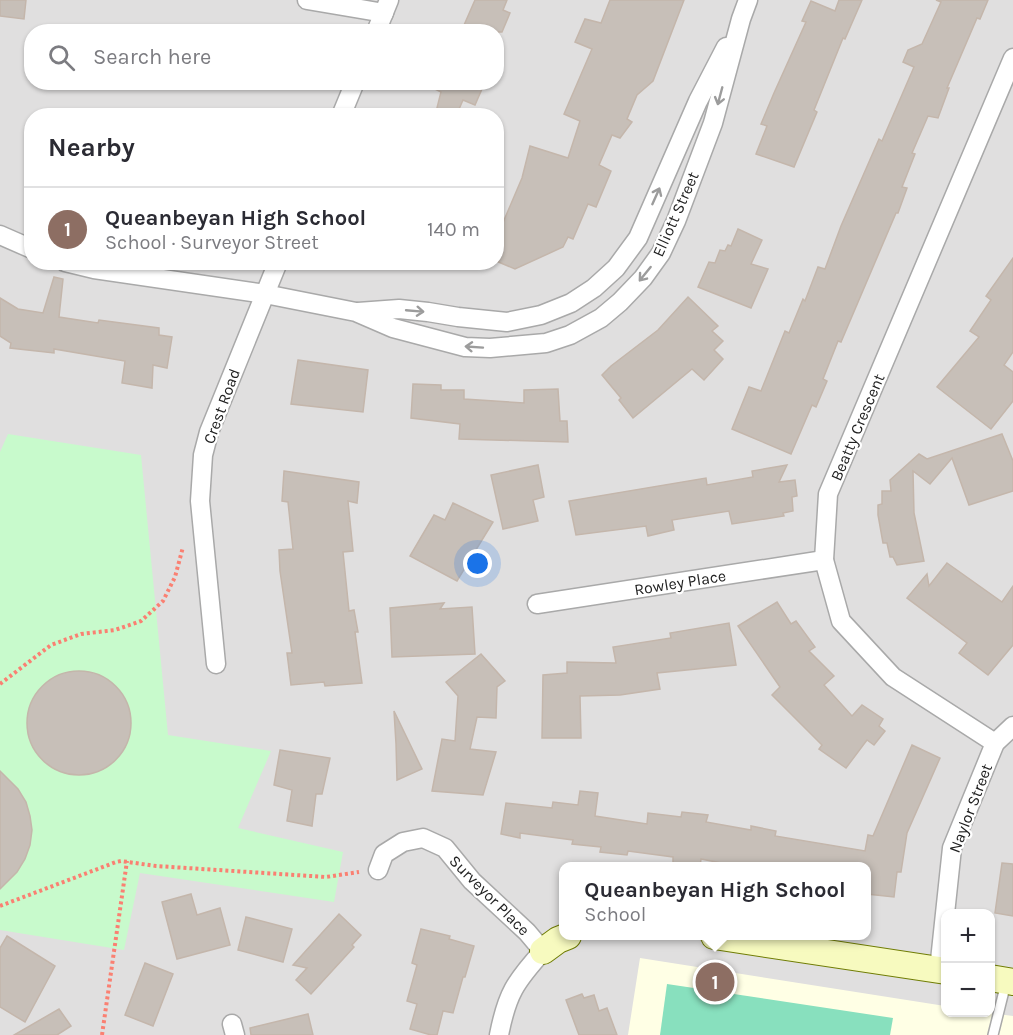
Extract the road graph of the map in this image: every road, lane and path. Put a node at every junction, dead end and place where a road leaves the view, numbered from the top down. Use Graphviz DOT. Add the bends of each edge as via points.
graph roads {
  1 [pos="308,0"];
  2 [pos="748,0"];
  3 [pos="387,6"];
  4 [pos="741,19"];
  5 [pos="379,24"];
  6 [pos="1013,58"];
  7 [pos="352,90"];
  8 [pos="344,108"];
  9 [pos="0,236"];
  10 [pos="24,246"];
  11 [pos="100,270"];
  12 [pos="275,270"];
  13 [pos="265,294"];
  14 [pos="356,312"];
  15 [pos="202,531"];
  16 [pos="824,560"];
  17 [pos="537,604"];
  18 [pos="216,664"];
  19 [pos="0,684"];
  20 [pos="1013,726"];
  21 [pos="995,743"];
  22 [pos="127,861"];
  23 [pos="378,870"];
  24 [pos="0,906"];
  25 [pos="559,940"];
  26 [pos="741,940"];
  27 [pos="543,951"];
  28 [pos="943,963"];
  29 [pos="941,970"];
  30 [pos="1003,980"];
  31 [pos="102,1035"];
  32 [pos="499,1035"];
  33 [pos="993,1035"];
  1 -- 3 [label="street"];
  2 -- 4 [label="street, Elliott Street"];
  3 -- 5 [label="street"];
  14 -- 4 [label="street, Elliott Street, one-way" via="399,309 507,321 542,315 594,288 616,268 638,238 702,94"];
  4 -- 14 [label="street, Elliott Street, one-way" via="713,123 661,254 643,278 601,318 546,343 490,348 419,336"];
  6 -- 16 [label="street, Beatty Crescent" via="828,494"];
  7 -- 8 [label="street"];
  9 -- 10 [label="street"];
  11 -- 13 [label="street, Elliott Street"];
  12 -- 13 [label="street, Crest Road"];
  13 -- 14 [label="street, Elliott Street"];
  13 -- 15 [label="street, Crest Road" via="209,432 201,479"];
  15 -- 18 [label="street, Crest Road"];
  15 -- 19 [label="path" via="192,534 184,543 175,577 163,601 141,621 51,645"];
  16 -- 17 [label="street, Rowley Place"];
  16 -- 21 [label="street, Beatty Crescent" via="841,621 893,676"];
  20 -- 21 [label="street, Naylor Street"];
  21 -- 28 [label="street, Naylor Street" via="952,848"];
  22 -- 23 [label="path" via="326,877"];
  22 -- 24 [label="path"];
  22 -- 31 [label="path"];
  23 -- 27 [label="street, Surveyor Place" via="384,854 403,843 423,838 445,848 471,881"];
  25 -- 27 [label="street"];
  26 -- 29 [label="street"];
  27 -- 32 [label="street" via="511,992"];
  30 -- 33 [label="lane"];
}
